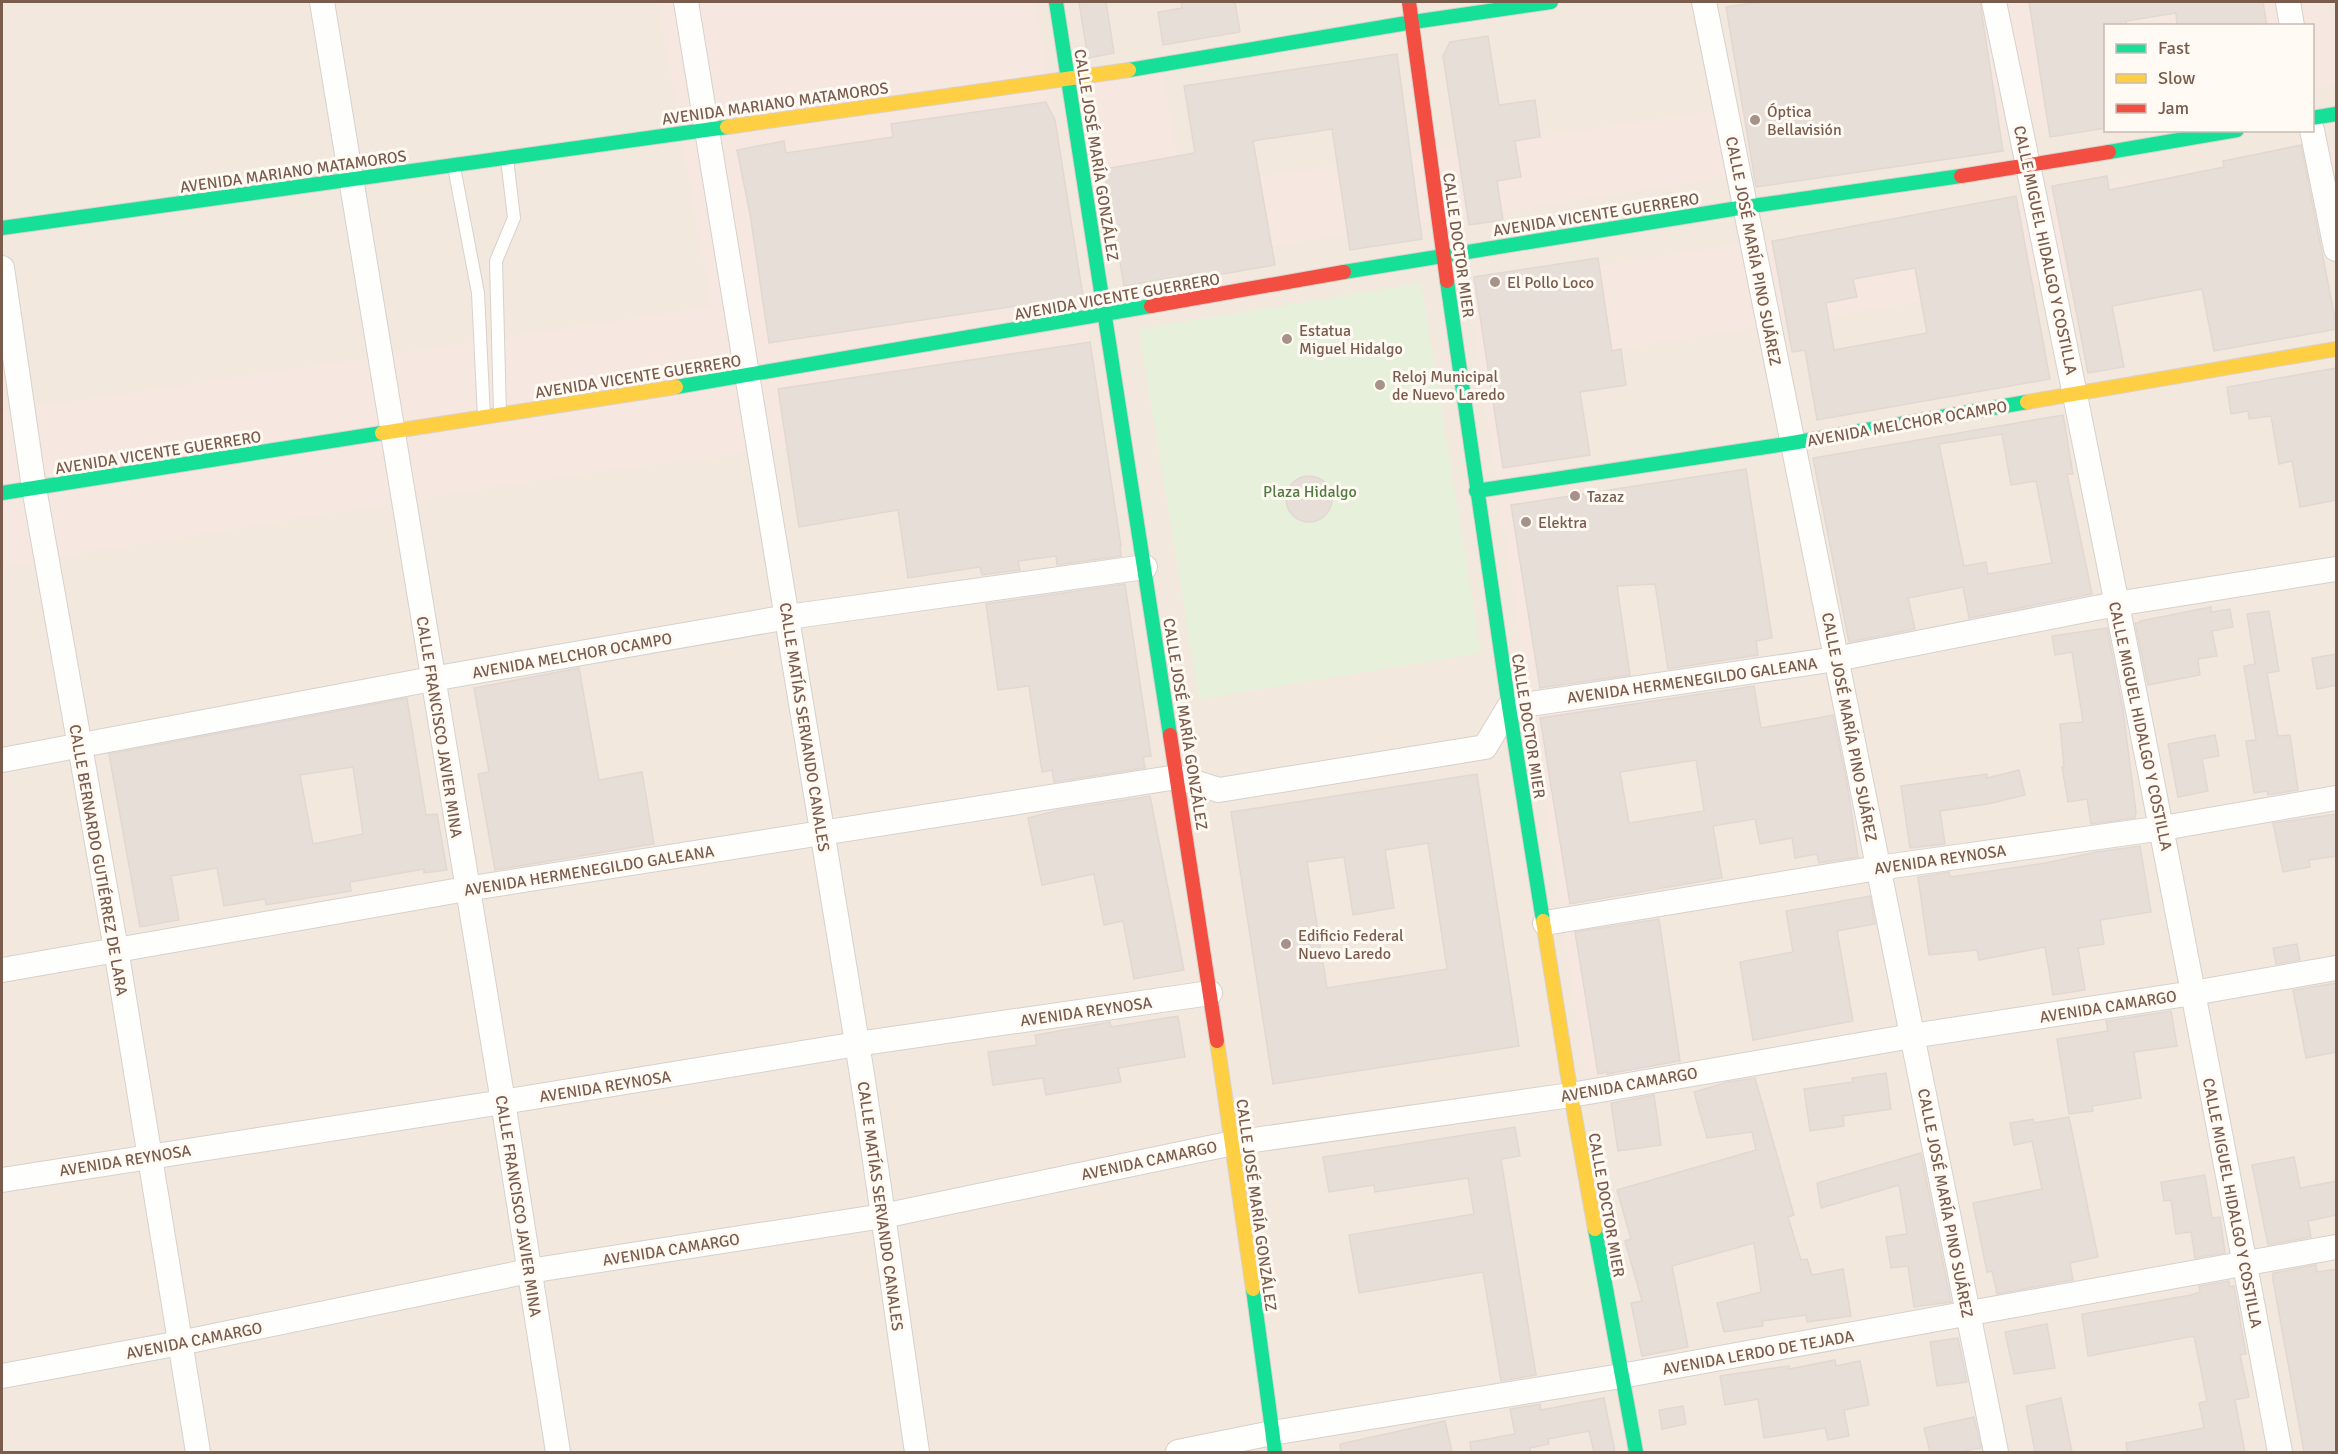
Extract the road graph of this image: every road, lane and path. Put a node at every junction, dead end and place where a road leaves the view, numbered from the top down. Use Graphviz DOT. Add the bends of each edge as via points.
graph roads {
  1 [pos="322,2"];
  2 [pos="686,2"];
  3 [pos="1056,2"];
  4 [pos="1409,2"];
  5 [pos="1551,2"];
  6 [pos="1704,2"];
  7 [pos="1994,2"];
  8 [pos="2288,2"];
  9 [pos="1413,22"];
  10 [pos="2292,24"];
  11 [pos="1069,80"];
  12 [pos="2337,114"];
  13 [pos="2314,118"];
  14 [pos="706,129"];
  15 [pos="2225,132"];
  16 [pos="2312,132"];
  17 [pos="507,158"];
  18 [pos="454,166"];
  19 [pos="2028,166"];
  20 [pos="350,180"];
  21 [pos="1745,207"];
  22 [pos="2,228"];
  23 [pos="2337,249"];
  24 [pos="1443,255"];
  25 [pos="2,268"];
  26 [pos="1106,314"];
  27 [pos="2337,349"];
  28 [pos="745,376"];
  29 [pos="2076,394"];
  30 [pos="500,415"];
  31 [pos="484,417"];
  32 [pos="391,432"];
  33 [pos="1792,443"];
  34 [pos="34,488"];
  35 [pos="1476,491"];
  36 [pos="2,493"];
  37 [pos="1145,567"];
  38 [pos="2337,569"];
  39 [pos="2116,604"];
  40 [pos="788,617"];
  41 [pos="1836,658"];
  42 [pos="432,679"];
  43 [pos="1509,707"];
  44 [pos="79,747"];
  45 [pos="2,760"];
  46 [pos="1177,777"];
  47 [pos="2337,798"];
  48 [pos="2163,828"];
  49 [pos="821,832"];
  50 [pos="1878,868"];
  51 [pos="466,889"];
  52 [pos="1545,923"];
  53 [pos="116,949"];
  54 [pos="2337,968"];
  55 [pos="2,970"];
  56 [pos="1210,993"];
  57 [pos="2193,993"];
  58 [pos="1912,1036"];
  59 [pos="857,1044"];
  60 [pos="1571,1095"];
  61 [pos="503,1102"];
  62 [pos="1233,1143"];
  63 [pos="150,1156"];
  64 [pos="2,1180"];
  65 [pos="883,1216"];
  66 [pos="2337,1247"];
  67 [pos="2245,1264"];
  68 [pos="529,1271"];
  69 [pos="1968,1315"];
  70 [pos="180,1343"];
  71 [pos="2,1376"];
  72 [pos="1621,1376"];
  73 [pos="1274,1443"];
  74 [pos="198,1452"];
  75 [pos="558,1452"];
  76 [pos="917,1452"];
  77 [pos="1179,1452"];
  78 [pos="1636,1452"];
  79 [pos="1996,1452"];
  80 [pos="2280,1452"];
  1 -- 20 [label="street, CALLE FRANCISCO JAVIER MINA"];
  2 -- 14 [label="street, CALLE MATÍAS SERVANDO CANALES"];
  3 -- 11 [label="main road, CALLE JOSÉ MARÍA GONZÁLEZ"];
  4 -- 9 [label="main road, CALLE DOCTOR MIER"];
  5 -- 9 [label="main road, AVENIDA MARIANO MATAMOROS"];
  6 -- 21 [label="street, CALLE JOSÉ MARÍA PINO SUÁREZ"];
  7 -- 19 [label="street, CALLE MIGUEL HIDALGO Y COSTILLA"];
  8 -- 10 [label="street"];
  9 -- 11 [label="main road, AVENIDA MARIANO MATAMOROS"];
  9 -- 24 [label="main road, CALLE DOCTOR MIER"];
  11 -- 14 [label="main road, AVENIDA MARIANO MATAMOROS"];
  11 -- 26 [label="main road, CALLE JOSÉ MARÍA GONZÁLEZ"];
  12 -- 13 [label="main road"];
  14 -- 17 [label="main road, AVENIDA MARIANO MATAMOROS"];
  14 -- 28 [label="street, CALLE MATÍAS SERVANDO CANALES"];
  15 -- 19 [label="main road, AVENIDA VICENTE GUERRERO"];
  16 -- 23 [label="street"];
  17 -- 18 [label="main road, AVENIDA MARIANO MATAMOROS"];
  17 -- 30 [label="lane" via="514,218 496,261"];
  18 -- 20 [label="main road, AVENIDA MARIANO MATAMOROS"];
  18 -- 31 [label="lane" via="478,293"];
  19 -- 21 [label="main road, AVENIDA VICENTE GUERRERO"];
  19 -- 29 [label="street, CALLE MIGUEL HIDALGO Y COSTILLA"];
  20 -- 22 [label="main road, AVENIDA MARIANO MATAMOROS"];
  20 -- 32 [label="street, CALLE FRANCISCO JAVIER MINA"];
  21 -- 24 [label="main road, AVENIDA VICENTE GUERRERO"];
  21 -- 33 [label="street, CALLE JOSÉ MARÍA PINO SUÁREZ"];
  24 -- 26 [label="main road, AVENIDA VICENTE GUERRERO"];
  24 -- 35 [label="main road, CALLE DOCTOR MIER"];
  25 -- 34 [label="street, CALLE BERNARDO GUTIÉRREZ DE LARA"];
  26 -- 28 [label="main road, AVENIDA VICENTE GUERRERO"];
  26 -- 37 [label="main road, CALLE JOSÉ MARÍA GONZÁLEZ"];
  27 -- 29 [label="main road, AVENIDA MELCHOR OCAMPO"];
  28 -- 30 [label="main road, AVENIDA VICENTE GUERRERO"];
  28 -- 40 [label="street, CALLE MATÍAS SERVANDO CANALES"];
  29 -- 33 [label="main road, AVENIDA MELCHOR OCAMPO"];
  29 -- 39 [label="street, CALLE MIGUEL HIDALGO Y COSTILLA"];
  30 -- 31 [label="main road, AVENIDA VICENTE GUERRERO"];
  31 -- 32 [label="main road, AVENIDA VICENTE GUERRERO"];
  32 -- 34 [label="main road, AVENIDA VICENTE GUERRERO"];
  32 -- 42 [label="street, CALLE FRANCISCO JAVIER MINA"];
  33 -- 35 [label="main road, AVENIDA MELCHOR OCAMPO"];
  33 -- 41 [label="street, CALLE JOSÉ MARÍA PINO SUÁREZ"];
  34 -- 36 [label="main road, AVENIDA VICENTE GUERRERO"];
  34 -- 44 [label="street, CALLE BERNARDO GUTIÉRREZ DE LARA"];
  35 -- 43 [label="main road, CALLE DOCTOR MIER"];
  37 -- 40 [label="street, AVENIDA MELCHOR OCAMPO"];
  37 -- 46 [label="main road, CALLE JOSÉ MARÍA GONZÁLEZ"];
  38 -- 39 [label="street, AVENIDA HERMENEGILDO GALEANA"];
  39 -- 41 [label="street, AVENIDA HERMENEGILDO GALEANA"];
  39 -- 48 [label="street, CALLE MIGUEL HIDALGO Y COSTILLA"];
  40 -- 42 [label="street, AVENIDA MELCHOR OCAMPO"];
  40 -- 49 [label="street, CALLE MATÍAS SERVANDO CANALES"];
  41 -- 43 [label="street, AVENIDA HERMENEGILDO GALEANA"];
  41 -- 50 [label="street, CALLE JOSÉ MARÍA PINO SUÁREZ"];
  42 -- 44 [label="street, AVENIDA MELCHOR OCAMPO"];
  42 -- 51 [label="street, CALLE FRANCISCO JAVIER MINA"];
  43 -- 46 [label="street" via="1485,747 1219,790"];
  43 -- 52 [label="main road, CALLE DOCTOR MIER"];
  44 -- 45 [label="street, AVENIDA MELCHOR OCAMPO"];
  44 -- 53 [label="street, CALLE BERNARDO GUTIÉRREZ DE LARA"];
  46 -- 49 [label="street, AVENIDA HERMENEGILDO GALEANA"];
  46 -- 56 [label="main road, CALLE JOSÉ MARÍA GONZÁLEZ"];
  47 -- 48 [label="street, AVENIDA REYNOSA"];
  48 -- 50 [label="street, AVENIDA REYNOSA"];
  48 -- 57 [label="street, CALLE MIGUEL HIDALGO Y COSTILLA"];
  49 -- 51 [label="street, AVENIDA HERMENEGILDO GALEANA"];
  49 -- 59 [label="street, CALLE MATÍAS SERVANDO CANALES"];
  50 -- 52 [label="street, AVENIDA REYNOSA"];
  50 -- 58 [label="street, CALLE JOSÉ MARÍA PINO SUÁREZ"];
  51 -- 53 [label="street, AVENIDA HERMENEGILDO GALEANA"];
  51 -- 61 [label="street, CALLE FRANCISCO JAVIER MINA"];
  52 -- 60 [label="main road, CALLE DOCTOR MIER"];
  53 -- 55 [label="street, AVENIDA HERMENEGILDO GALEANA"];
  53 -- 63 [label="street, CALLE BERNARDO GUTIÉRREZ DE LARA"];
  54 -- 57 [label="street, AVENIDA CAMARGO"];
  56 -- 59 [label="street, AVENIDA REYNOSA"];
  56 -- 62 [label="main road, CALLE JOSÉ MARÍA GONZÁLEZ"];
  57 -- 58 [label="street, AVENIDA CAMARGO"];
  57 -- 67 [label="street, CALLE MIGUEL HIDALGO Y COSTILLA"];
  58 -- 60 [label="street, AVENIDA CAMARGO"];
  58 -- 69 [label="street, CALLE JOSÉ MARÍA PINO SUÁREZ"];
  59 -- 61 [label="street, AVENIDA REYNOSA"];
  59 -- 65 [label="street, CALLE MATÍAS SERVANDO CANALES"];
  60 -- 62 [label="street, AVENIDA CAMARGO"];
  60 -- 72 [label="main road, CALLE DOCTOR MIER"];
  61 -- 63 [label="street, AVENIDA REYNOSA"];
  61 -- 68 [label="street, CALLE FRANCISCO JAVIER MINA"];
  62 -- 65 [label="street, AVENIDA CAMARGO"];
  62 -- 73 [label="main road, CALLE JOSÉ MARÍA GONZÁLEZ"];
  63 -- 64 [label="street, AVENIDA REYNOSA"];
  63 -- 70 [label="street, CALLE BERNARDO GUTIÉRREZ DE LARA"];
  65 -- 68 [label="street, AVENIDA CAMARGO"];
  65 -- 76 [label="street, CALLE MATÍAS SERVANDO CANALES"];
  66 -- 67 [label="street, AVENIDA LERDO DE TEJADA"];
  67 -- 69 [label="street, AVENIDA LERDO DE TEJADA"];
  67 -- 80 [label="street, CALLE MIGUEL HIDALGO Y COSTILLA"];
  68 -- 70 [label="street, AVENIDA CAMARGO"];
  68 -- 75 [label="street, CALLE FRANCISCO JAVIER MINA"];
  69 -- 72 [label="street, AVENIDA LERDO DE TEJADA"];
  69 -- 79 [label="street, CALLE JOSÉ MARÍA PINO SUÁREZ"];
  70 -- 71 [label="street, AVENIDA CAMARGO"];
  70 -- 74 [label="street, CALLE BERNARDO GUTIÉRREZ DE LARA"];
  72 -- 73 [label="street, AVENIDA LERDO DE TEJADA"];
  72 -- 78 [label="main road, CALLE DOCTOR MIER"];
  73 -- 77 [label="street, AVENIDA LERDO DE TEJADA"];
}
